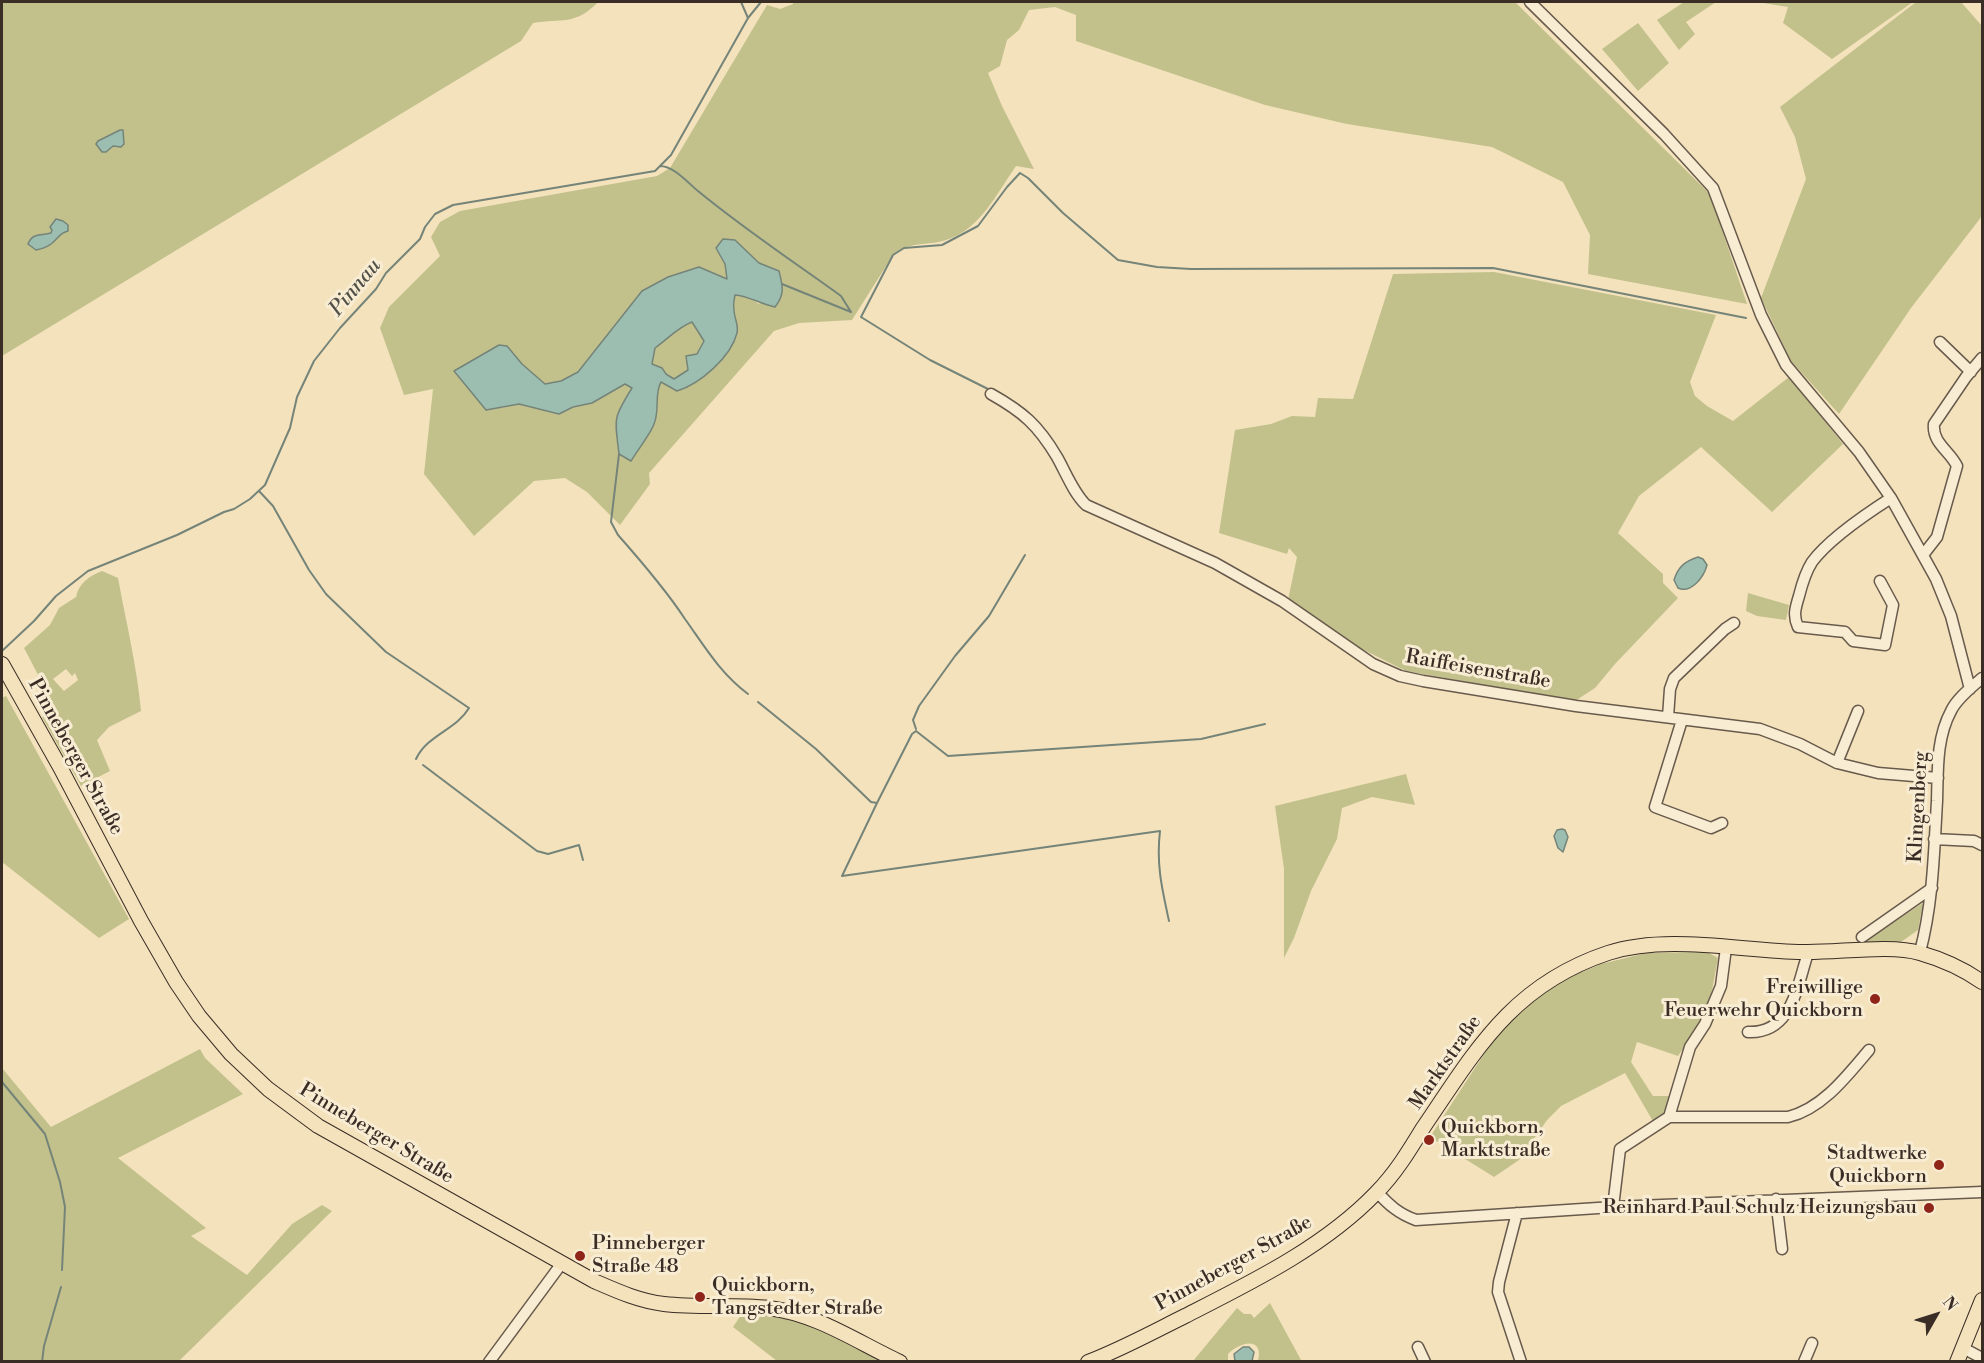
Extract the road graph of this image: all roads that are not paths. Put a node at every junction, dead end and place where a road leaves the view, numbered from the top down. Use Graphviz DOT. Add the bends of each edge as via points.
graph roads {
  1 [pos="1530,2"];
  2 [pos="1940,342"];
  3 [pos="1983,358"];
  4 [pos="1971,372"];
  5 [pos="991,394"];
  6 [pos="1891,498"];
  7 [pos="1923,555"];
  8 [pos="1880,581"];
  9 [pos="1734,623"];
  10 [pos="2,664"];
  11 [pos="1983,678"];
  12 [pos="1970,689"];
  13 [pos="1858,711"];
  14 [pos="1668,717"];
  15 [pos="1682,720"];
  16 [pos="1837,763"];
  17 [pos="1938,778"];
  18 [pos="1722,823"];
  19 [pos="1934,839"];
  20 [pos="1983,845"];
  21 [pos="1932,888"];
  22 [pos="1862,937"];
  23 [pos="1726,948"];
  24 [pos="1808,952"];
  25 [pos="1920,952"];
  26 [pos="1983,982"];
  27 [pos="1748,1032"];
  28 [pos="1869,1050"];
  29 [pos="1669,1117"];
  30 [pos="1377,1192"];
  31 [pos="1983,1192"];
  32 [pos="1776,1199"];
  33 [pos="1613,1207"];
  34 [pos="1517,1212"];
  35 [pos="1782,1249"];
  36 [pos="562,1263"];
  37 [pos="1983,1300"];
  38 [pos="1812,1343"];
  39 [pos="1418,1347"];
  40 [pos="1963,1348"];
  41 [pos="1983,1358"];
  42 [pos="489,1362"];
  43 [pos="900,1362"];
  44 [pos="1089,1362"];
  45 [pos="1425,1362"];
  46 [pos="1521,1362"];
  47 [pos="1804,1362"];
  48 [pos="1958,1362"];
  1 -- 6 [label="street" via="1713,188 1761,315 1786,365 1859,452"];
  2 -- 4 [label="street"];
  3 -- 4 [label="street"];
  4 -- 7 [label="street" via="1934,424 1936,439 1957,466 1937,537"];
  5 -- 14 [label="street, Raiffeisenstraße" via="1034,423 1086,504 1215,562 1282,601 1373,664 1400,676 1433,683"];
  6 -- 7 [label="street"];
  6 -- 8 [label="street" via="1856,522 1812,562 1803,577 1793,617 1797,627 1845,632 1853,640 1885,645 1893,604"];
  7 -- 12 [label="street" via="1952,616"];
  9 -- 14 [label="street" via="1674,678"];
  10 -- 36 [label="main road, Pinneberger Straße" via="170,972 222,1044 268,1089 318,1126"];
  11 -- 12 [label="street, Klingenberg"];
  12 -- 17 [label="street, Klingenberg" via="1952,709 1942,732"];
  13 -- 16 [label="street"];
  14 -- 15 [label="street, Raiffeisenstraße"];
  15 -- 16 [label="street, Raiffeisenstraße" via="1760,729"];
  15 -- 18 [label="street" via="1655,807 1711,828"];
  16 -- 17 [label="street, Raiffeisenstraße" via="1878,773"];
  17 -- 19 [label="street, Klingenberg"];
  19 -- 20 [label="street"];
  19 -- 21 [label="street, Klingenberg"];
  21 -- 22 [label="street"];
  21 -- 25 [label="street, Klingenberg"];
  23 -- 24 [label="main road, Marktstraße"];
  23 -- 29 [label="street" via="1721,986 1690,1047"];
  23 -- 30 [label="main road, Marktstraße" via="1678,944 1628,948 1570,968 1541,985 1509,1012 1478,1047"];
  24 -- 25 [label="main road, Marktstraße"];
  24 -- 27 [label="street" via="1785,1017 1761,1032"];
  25 -- 26 [label="main road, Marktstraße"];
  28 -- 29 [label="street" via="1815,1106 1800,1114"];
  29 -- 33 [label="street" via="1620,1149"];
  30 -- 34 [label="street" via="1393,1208 1416,1220"];
  30 -- 44 [label="main road, Pinneberger Straße" via="1353,1215 1295,1256"];
  31 -- 32 [label="street"];
  32 -- 33 [label="street"];
  32 -- 35 [label="street"];
  33 -- 34 [label="street"];
  34 -- 46 [label="street" via="1498,1292"];
  36 -- 42 [label="street"];
  36 -- 43 [label="main road, Pinneberger Straße" via="629,1296 662,1304 770,1308 803,1316"];
  37 -- 40 [label="main road"];
  38 -- 47 [label="street"];
  39 -- 45 [label="street"];
  40 -- 41 [label="street"];
  40 -- 48 [label="main road"];
}
